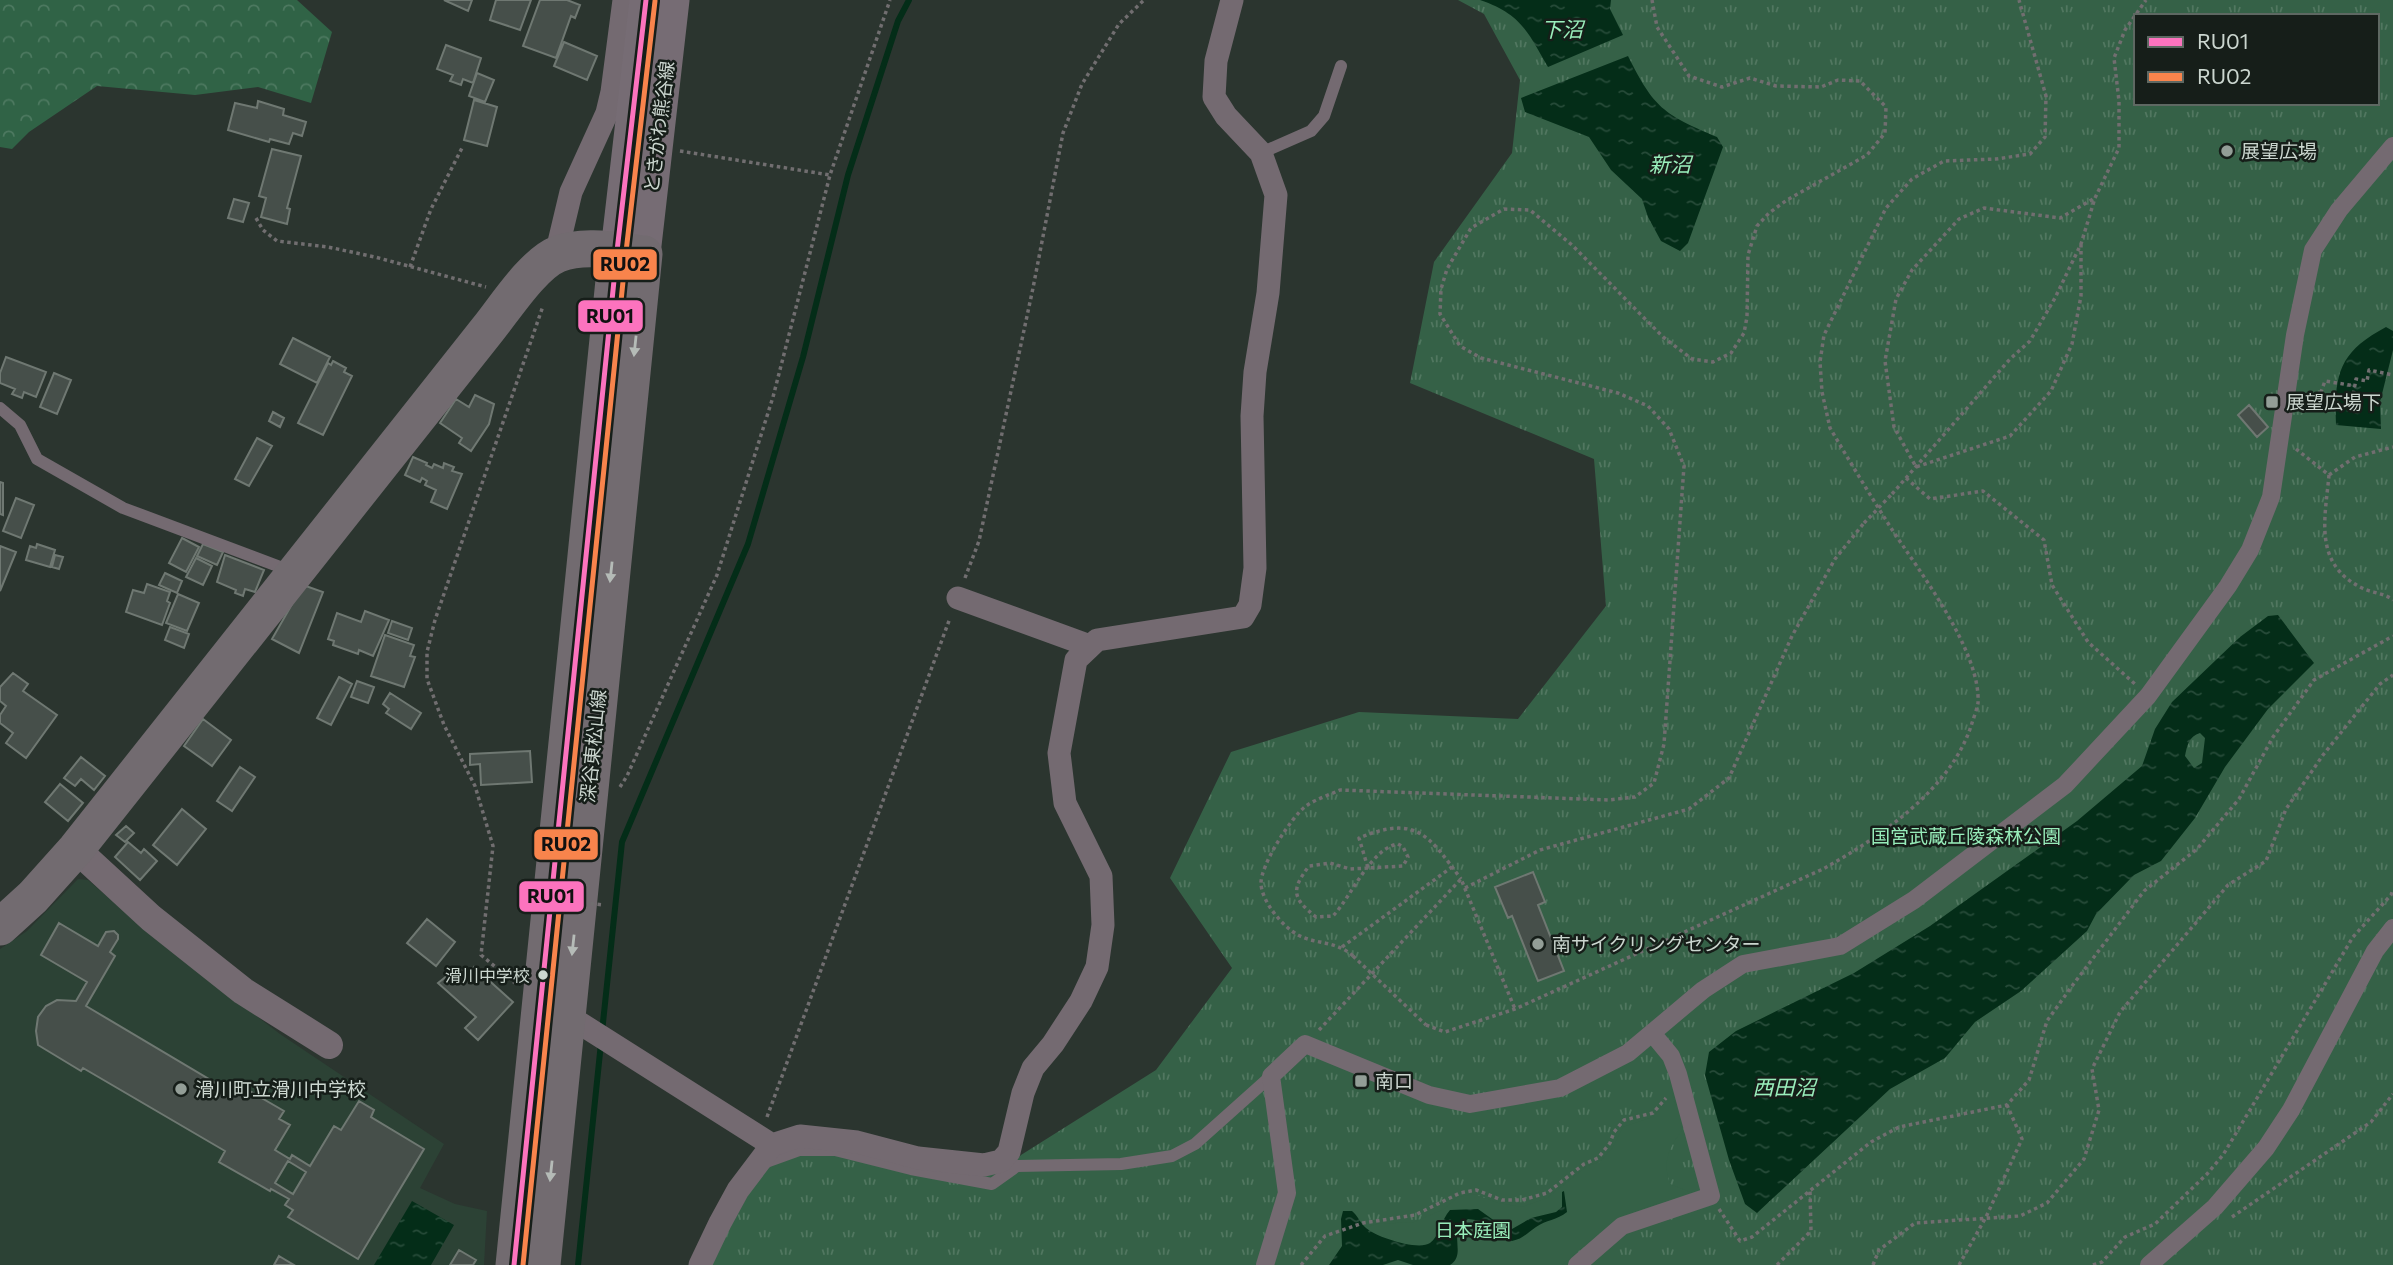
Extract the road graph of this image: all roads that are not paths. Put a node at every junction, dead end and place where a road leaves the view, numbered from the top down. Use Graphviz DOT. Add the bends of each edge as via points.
graph roads {
  1 [pos="624,0"];
  2 [pos="646,0"];
  3 [pos="673,0"];
  4 [pos="1232,0"];
  5 [pos="1341,66"];
  6 [pos="2393,146"];
  7 [pos="1261,153"];
  8 [pos="631,252"];
  9 [pos="556,255"];
  10 [pos="0,408"];
  11 [pos="295,573"];
  12 [pos="958,598"];
  13 [pos="1090,646"];
  14 [pos="76,849"];
  15 [pos="0,927"];
  16 [pos="2393,928"];
  17 [pos="567,1015"];
  18 [pos="1652,1033"];
  19 [pos="329,1045"];
  20 [pos="1271,1076"];
  21 [pos="766,1140"];
  22 [pos="756,1165"];
  23 [pos="1593,1257"];
  24 [pos="514,1265"];
  25 [pos="542,1265"];
  26 [pos="700,1265"];
  27 [pos="1265,1265"];
  28 [pos="1577,1265"];
  29 [pos="2149,1265"];
  1 -- 9 [label="street" via="607,113 572,192"];
  2 -- 8 [label="main road, ときがわ熊谷線"];
  3 -- 8 [label="main road, ときがわ熊谷線"];
  4 -- 7 [label="street" via="1216,61 1214,97"];
  5 -- 7 [label="lane" via="1324,116 1311,131"];
  6 -- 18 [label="street" via="2339,210 2313,250 2294,335 2271,497 2250,550 2148,696 2065,785 1914,900 1840,946 1743,964"];
  7 -- 13 [label="street" via="1276,195 1251,416 1255,568 1251,605 1243,617 1097,640"];
  8 -- 9 [label="main road" via="593,250"];
  8 -- 17 [label="main road, 深谷東松山線"];
  9 -- 11 [label="main road" via="541,266 528,301"];
  10 -- 11 [label="lane" via="20,425 37,459 123,508"];
  11 -- 14 [label="main road"];
  12 -- 13 [label="street"];
  13 -- 21 [label="street" via="1076,660 1059,753 1065,803 1101,876 1103,925 1097,968 1081,1001 1033,1068 1009,1152 1001,1161 984,1165 918,1158 857,1142 800,1136"];
  14 -- 15 [label="main road"];
  14 -- 19 [label="street" via="151,918 243,991"];
  16 -- 29 [label="street" via="2375,951 2266,1149 2215,1208"];
  17 -- 21 [label="street"];
  17 -- 24 [label="main road, 深谷東松山線"];
  17 -- 25 [label="main road, 深谷東松山線, one-way"];
  18 -- 20 [label="street" via="1628,1053 1560,1088 1470,1104 1429,1095 1305,1044"];
  18 -- 23 [label="street" via="1671,1056 1711,1196 1622,1226"];
  20 -- 22 [label="lane" via="1195,1144 1172,1156 1121,1164 1017,1166 992,1184 835,1150 799,1150"];
  20 -- 27 [label="street" via="1287,1193"];
  21 -- 22 [label="street"];
  22 -- 26 [label="street"];
  23 -- 28 [label="street"];
}
